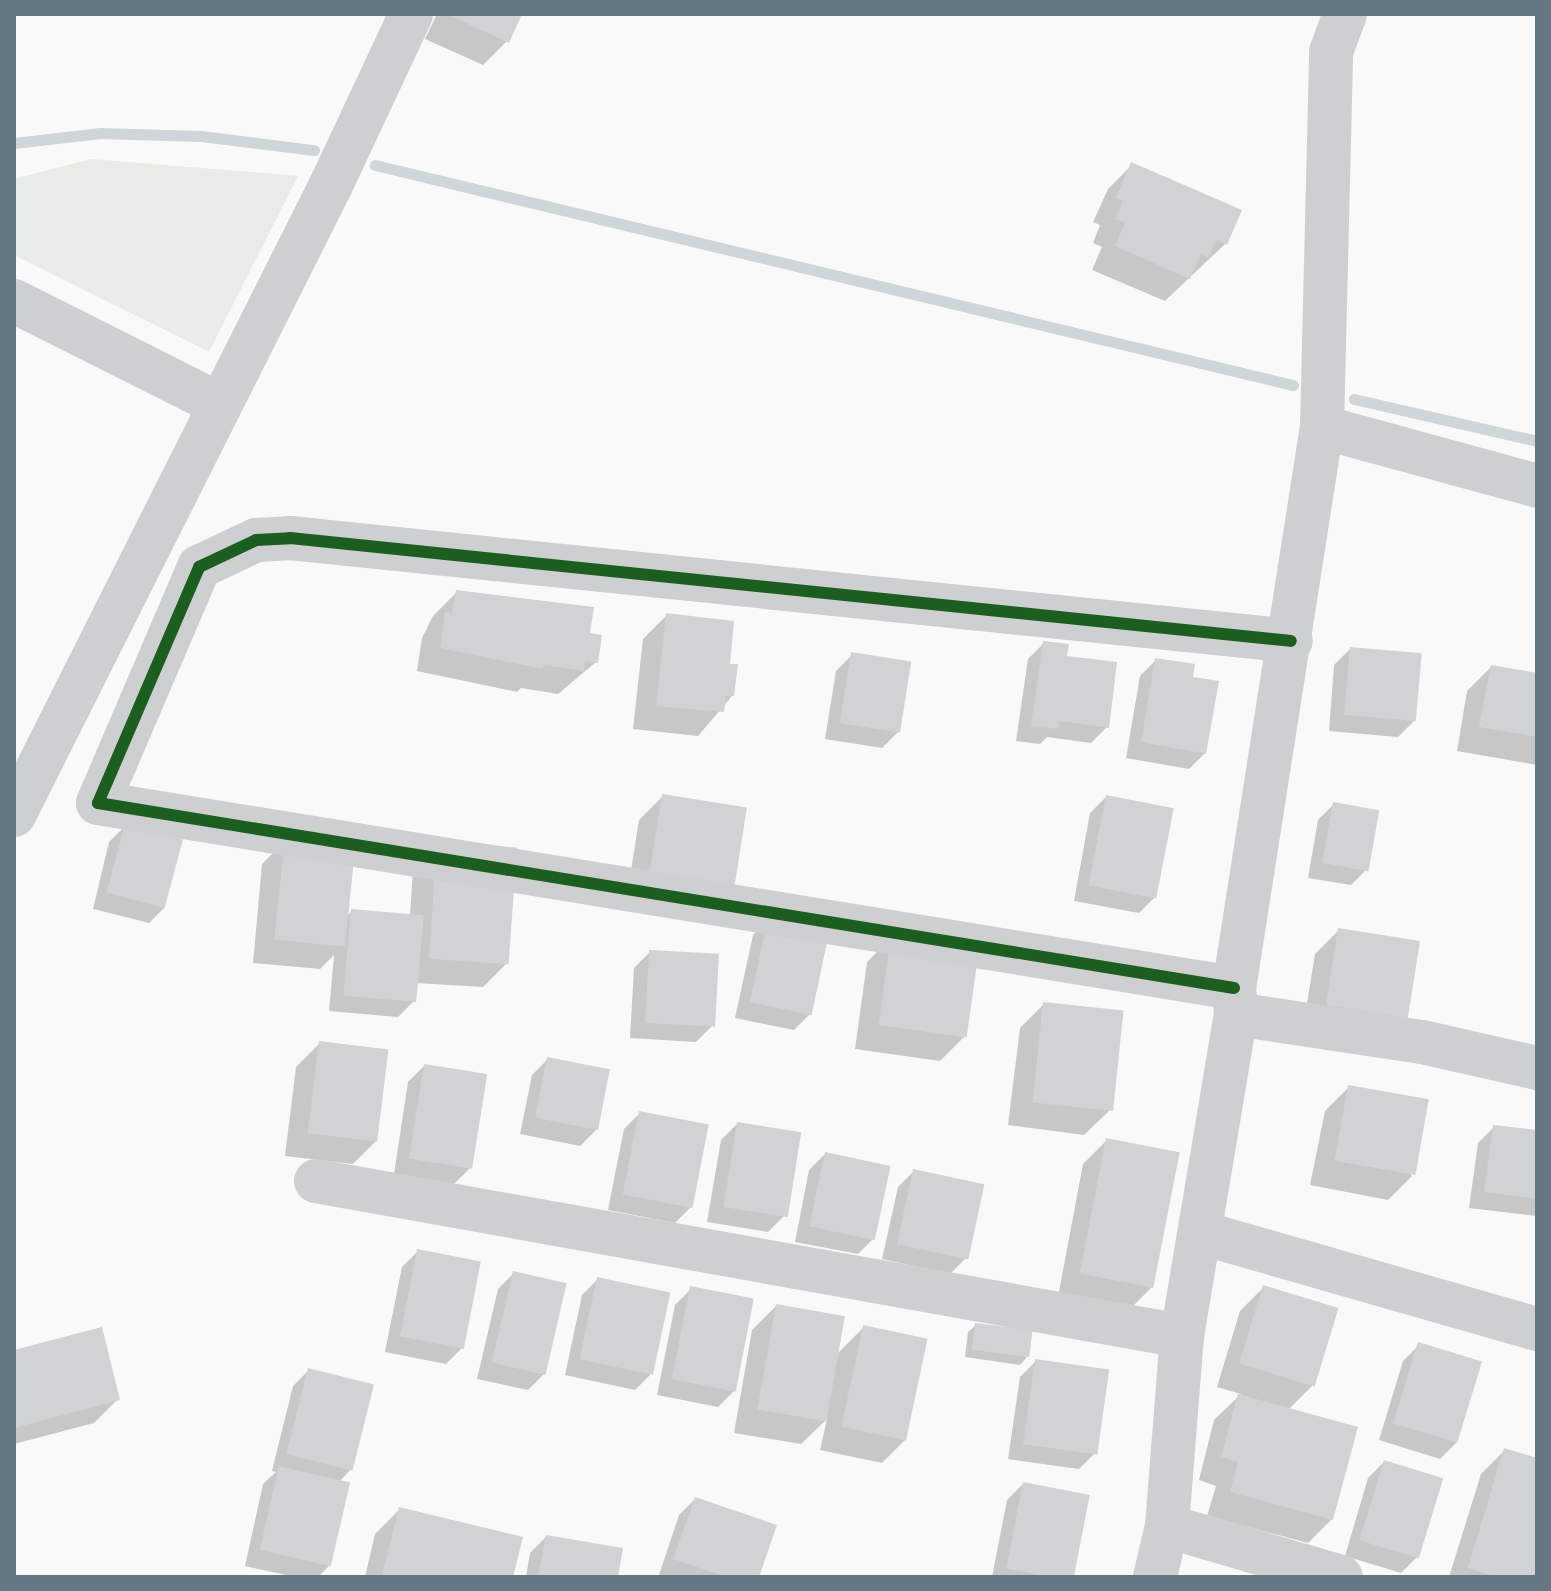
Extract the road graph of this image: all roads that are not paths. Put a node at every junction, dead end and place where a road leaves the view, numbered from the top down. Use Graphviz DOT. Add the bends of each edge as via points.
graph roads {
  1 [pos="411,14"];
  2 [pos="1345,14"];
  3 [pos="14,301"];
  4 [pos="219,404"];
  5 [pos="1322,427"];
  6 [pos="1537,486"];
  7 [pos="1291,641"];
  8 [pos="14,815"];
  9 [pos="1235,1001"];
  10 [pos="1537,1068"];
  11 [pos="316,1181"];
  12 [pos="1202,1233"];
  13 [pos="1537,1329"];
  14 [pos="1182,1336"];
  15 [pos="1167,1526"];
  16 [pos="1155,1577"];
  17 [pos="1341,1577"];
  1 -- 4 [label="street"];
  2 -- 5 [label="street" via="1331,52"];
  3 -- 4 [label="street"];
  4 -- 8 [label="street"];
  5 -- 6 [label="street"];
  5 -- 7 [label="street"];
  7 -- 9 [label="street"];
  7 -- 9 [label="street" via="290,538 256,540 199,567 98,803"];
  9 -- 10 [label="street"];
  9 -- 12 [label="street"];
  11 -- 14 [label="street"];
  12 -- 13 [label="street"];
  12 -- 14 [label="street"];
  14 -- 15 [label="street"];
  15 -- 16 [label="street"];
  15 -- 17 [label="street"];
}
